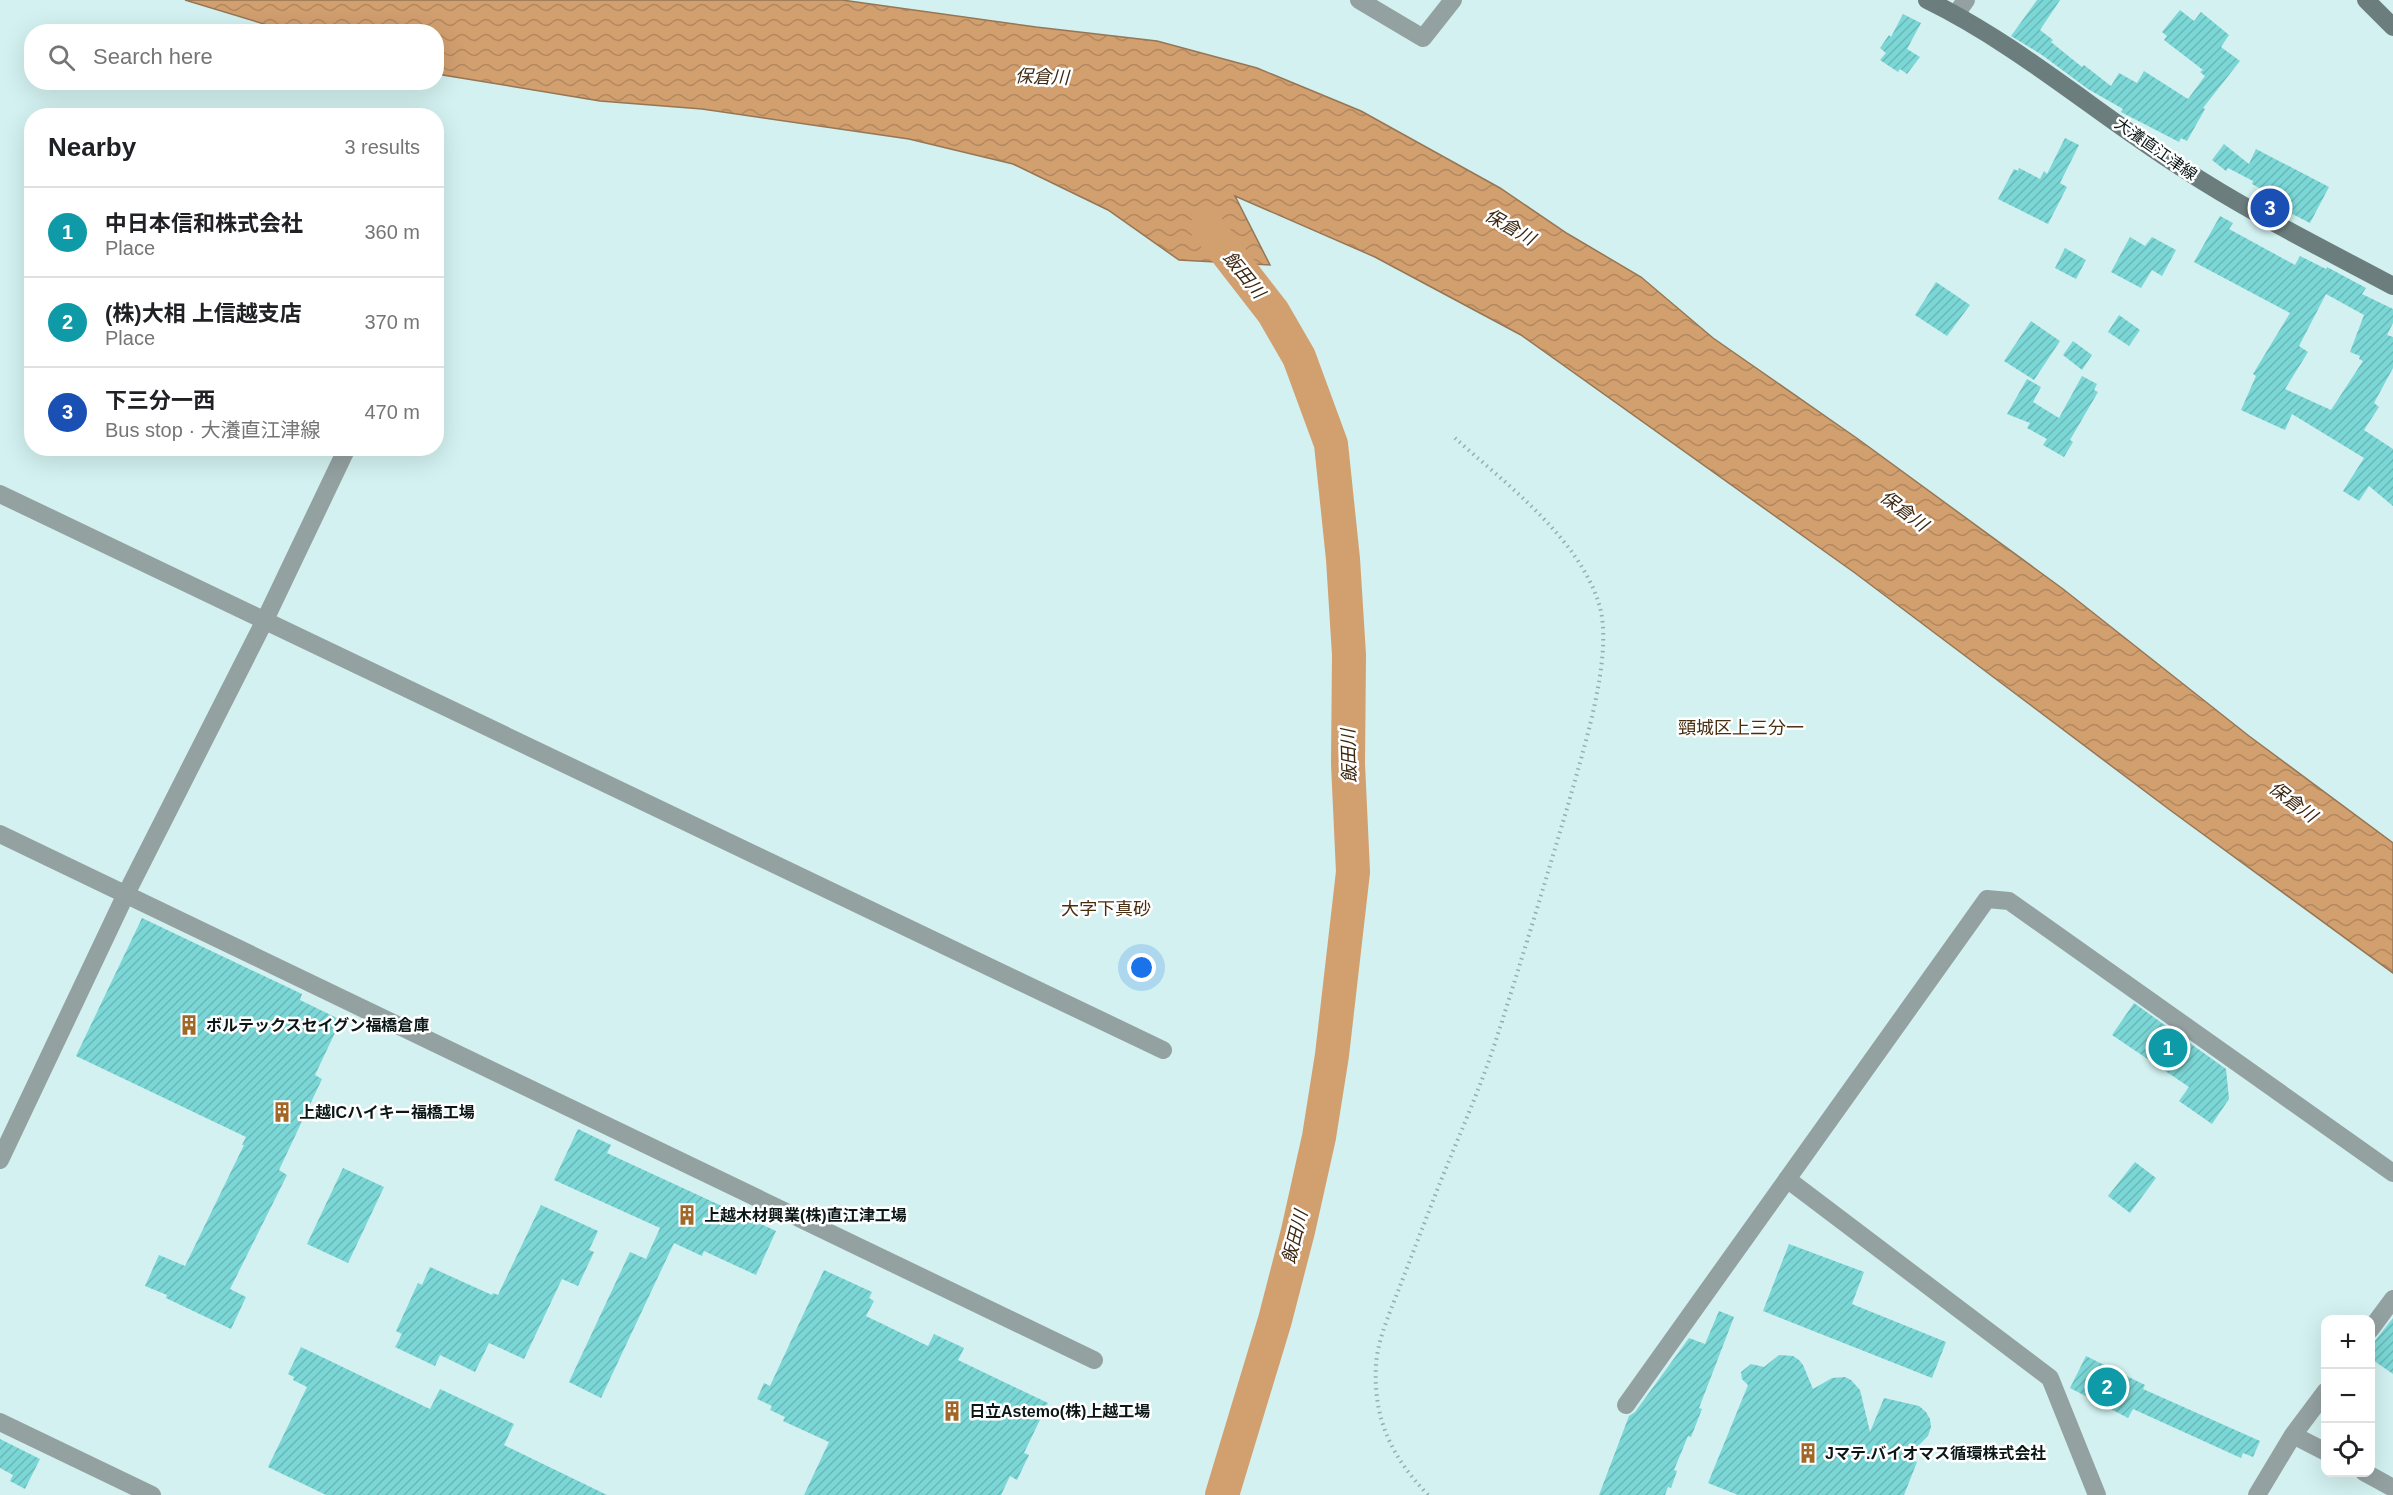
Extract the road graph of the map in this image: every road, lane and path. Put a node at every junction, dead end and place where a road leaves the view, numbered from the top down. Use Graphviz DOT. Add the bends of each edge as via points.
graph roads {
  1 [pos="1359,0"];
  2 [pos="1453,0"];
  3 [pos="1928,0"];
  4 [pos="2366,0"];
  5 [pos="1961,7"];
  6 [pos="2393,27"];
  7 [pos="2393,285"];
  8 [pos="1455,438"];
  9 [pos="343,456"];
  10 [pos="0,495"];
  11 [pos="264,622"];
  12 [pos="0,834"];
  13 [pos="125,896"];
  14 [pos="1163,1050"];
  15 [pos="0,1160"];
  16 [pos="2393,1173"];
  17 [pos="1787,1179"];
  18 [pos="2393,1299"];
  19 [pos="2375,1323"];
  20 [pos="1094,1360"];
  21 [pos="2321,1396"];
  22 [pos="1626,1405"];
  23 [pos="0,1422"];
  24 [pos="2293,1435"];
  25 [pos="2321,1450"];
  26 [pos="2372,1477"];
  27 [pos="2393,1488"];
  28 [pos="152,1495"];
  29 [pos="1428,1495"];
  30 [pos="2097,1495"];
  31 [pos="2257,1495"];
  1 -- 2 [label="street" via="1423,38"];
  3 -- 5 [label="main road, 大瀁直江津線"];
  4 -- 6 [label="main road"];
  5 -- 7 [label="main road, 大瀁直江津線" via="2181,168"];
  8 -- 29 [label="path" via="1546,523 1570,551 1592,585 1604,623 1596,696 1582,754 1508,999 1491,1053 1392,1306 1376,1362 1381,1422 1388,1442"];
  9 -- 11 [label="street"];
  10 -- 11 [label="street"];
  11 -- 13 [label="street"];
  11 -- 14 [label="street"];
  12 -- 13 [label="street"];
  13 -- 15 [label="street"];
  13 -- 20 [label="street"];
  16 -- 17 [label="street" via="2009,901 1987,899"];
  17 -- 22 [label="street"];
  17 -- 30 [label="street" via="2050,1378"];
  18 -- 19 [label="street"];
  21 -- 24 [label="street"];
  23 -- 28 [label="street"];
  24 -- 25 [label="street"];
  24 -- 31 [label="street"];
  26 -- 27 [label="street"];
}
